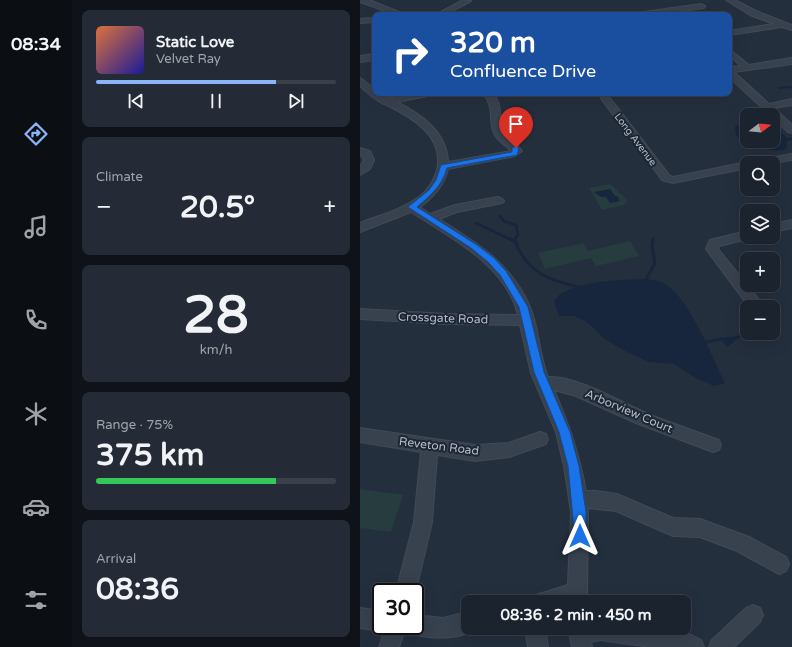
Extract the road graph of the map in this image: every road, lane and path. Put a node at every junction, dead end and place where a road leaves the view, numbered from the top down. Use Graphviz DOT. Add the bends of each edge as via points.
graph roads {
  1 [pos="362,0"];
  2 [pos="382,0"];
  3 [pos="467,0"];
  4 [pos="672,0"];
  5 [pos="730,0"];
  6 [pos="373,4"];
  7 [pos="701,6"];
  8 [pos="363,9"];
  9 [pos="395,12"];
  10 [pos="445,12"];
  11 [pos="685,12"];
  12 [pos="372,20"];
  13 [pos="360,21"];
  14 [pos="782,25"];
  15 [pos="792,28"];
  16 [pos="732,33"];
  17 [pos="732,54"];
  18 [pos="372,57"];
  19 [pos="360,59"];
  20 [pos="792,61"];
  21 [pos="746,66"];
  22 [pos="732,70"];
  23 [pos="732,74"];
  24 [pos="360,81"];
  25 [pos="365,92"];
  26 [pos="373,96"];
  27 [pos="415,96"];
  28 [pos="493,96"];
  29 [pos="605,96"];
  30 [pos="386,102"];
  31 [pos="792,102"];
  32 [pos="767,107"];
  33 [pos="792,130"];
  34 [pos="360,151"];
  35 [pos="792,157"];
  36 [pos="780,159"];
  37 [pos="444,166"];
  38 [pos="740,166"];
  39 [pos="360,172"];
  40 [pos="498,201"];
  41 [pos="412,207"];
  42 [pos="431,218"];
  43 [pos="792,224"];
  44 [pos="780,227"];
  45 [pos="360,228"];
  46 [pos="740,237"];
  47 [pos="752,300"];
  48 [pos="360,314"];
  49 [pos="527,320"];
  50 [pos="544,384"];
  51 [pos="360,435"];
  52 [pos="540,439"];
  53 [pos="713,445"];
  54 [pos="431,447"];
  55 [pos="578,500"];
  56 [pos="779,564"];
  57 [pos="408,583"];
  58 [pos="577,595"];
  59 [pos="753,615"];
  60 [pos="360,618"];
  61 [pos="372,620"];
  62 [pos="461,624"];
  63 [pos="424,626"];
  64 [pos="393,635"];
  65 [pos="536,635"];
  66 [pos="580,636"];
  67 [pos="389,647"];
  68 [pos="538,647"];
  69 [pos="694,647"];
  70 [pos="720,647"];
  1 -- 6 [label="street"];
  2 -- 6 [label="street"];
  3 -- 10 [label="street"];
  4 -- 11 [label="street"];
  5 -- 14 [label="street"];
  6 -- 8 [label="street"];
  6 -- 9 [label="street"];
  7 -- 11 [label="street"];
  12 -- 13 [label="street"];
  14 -- 15 [label="street"];
  14 -- 16 [label="street"];
  17 -- 21 [label="street"];
  18 -- 19 [label="street"];
  20 -- 21 [label="street"];
  21 -- 22 [label="street"];
  23 -- 32 [label="street"];
  24 -- 25 [label="street"];
  26 -- 30 [label="street"];
  27 -- 30 [label="street"];
  28 -- 37 [label="street" via="498,131 516,151 515,153"];
  29 -- 38 [label="street, Long Avenue" via="666,178 673,180"];
  30 -- 37 [label="street" via="428,127 443,152"];
  31 -- 32 [label="street"];
  32 -- 33 [label="street"];
  34 -- 39 [label="street" via="366,153 369,160"];
  35 -- 36 [label="street"];
  37 -- 41 [label="street" via="440,180 432,191"];
  40 -- 42 [label="street" via="455,209"];
  41 -- 42 [label="street"];
  41 -- 45 [label="street"];
  42 -- 49 [label="street" via="491,260 514,289"];
  43 -- 44 [label="street"];
  46 -- 47 [label="street" via="713,244 712,249"];
  48 -- 49 [label="street, Crossgate Road"];
  49 -- 50 [label="street" via="534,357"];
  50 -- 53 [label="street, Arborview Court" via="557,383 582,391 642,418"];
  50 -- 55 [label="street" via="564,432"];
  51 -- 54 [label="street, Reveton Road"];
  52 -- 54 [label="street, Reveton Road" via="509,450 476,453"];
  54 -- 57 [label="street" via="423,522"];
  55 -- 56 [label="street" via="617,502 673,527 700,528 742,544"];
  55 -- 58 [label="street" via="580,536"];
  59 -- 70 [label="street"];
  60 -- 61 [label="street"];
  62 -- 63 [label="street" via="443,628"];
  64 -- 67 [label="street"];
  65 -- 68 [label="street"];
  66 -- 69 [label="street" via="600,630 682,641"];
}
